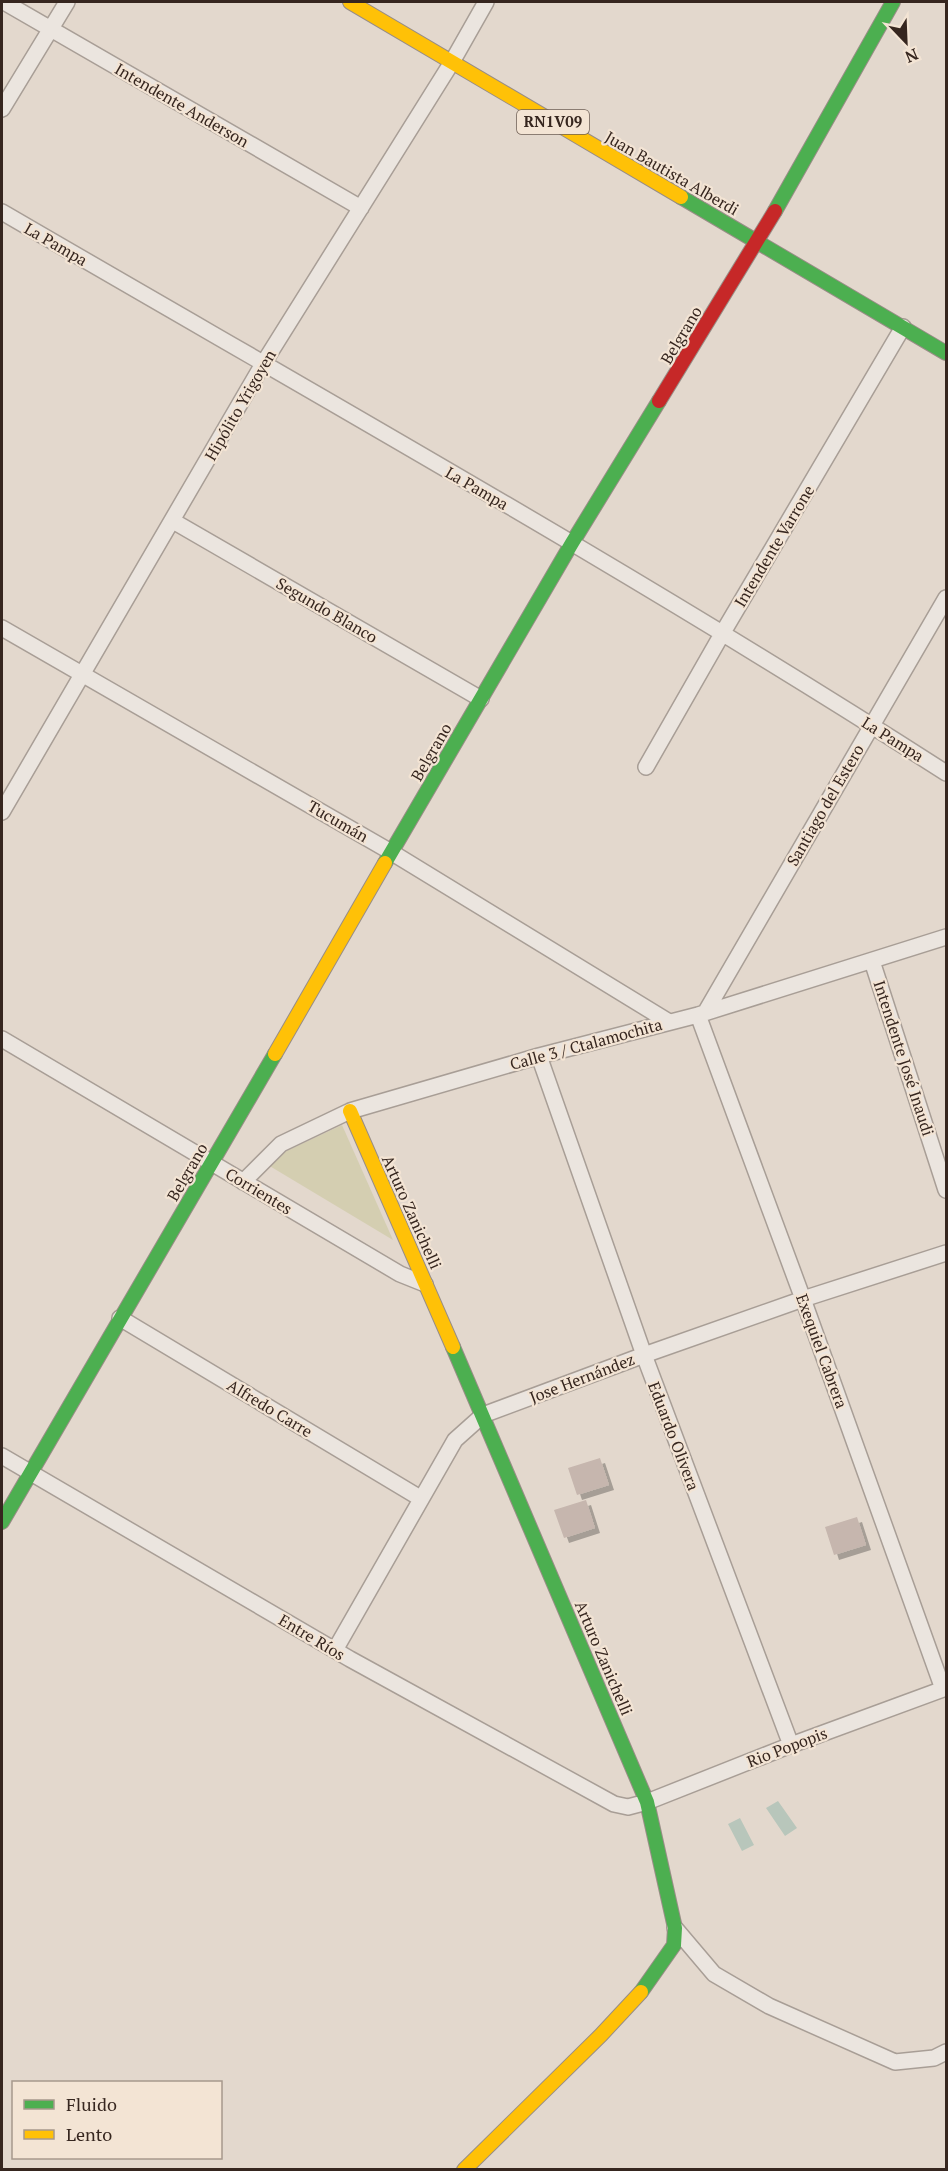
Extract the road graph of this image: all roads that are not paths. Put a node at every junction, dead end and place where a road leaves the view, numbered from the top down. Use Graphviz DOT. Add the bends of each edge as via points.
graph roads {
  1 [pos="4,2"];
  2 [pos="67,2"];
  3 [pos="350,2"];
  4 [pos="486,2"];
  5 [pos="893,2"];
  6 [pos="50,28"];
  7 [pos="452,62"];
  8 [pos="2,109"];
  9 [pos="361,208"];
  10 [pos="2,213"];
  11 [pos="757,242"];
  12 [pos="903,327"];
  13 [pos="946,352"];
  14 [pos="263,364"];
  15 [pos="172,521"];
  16 [pos="573,543"];
  17 [pos="946,598"];
  18 [pos="2,628"];
  19 [pos="722,634"];
  20 [pos="83,675"];
  21 [pos="481,699"];
  22 [pos="872,725"];
  23 [pos="646,767"];
  24 [pos="946,773"];
  25 [pos="2,812"];
  26 [pos="391,852"];
  27 [pos="946,937"];
  28 [pos="872,961"];
  29 [pos="702,1014"];
  30 [pos="669,1022"];
  31 [pos="2,1039"];
  32 [pos="539,1056"];
  33 [pos="350,1111"];
  34 [pos="212,1162"];
  35 [pos="243,1182"];
  36 [pos="946,1190"];
  37 [pos="946,1253"];
  38 [pos="425,1284"];
  39 [pos="803,1299"];
  40 [pos="120,1318"];
  41 [pos="644,1355"];
  42 [pos="483,1415"];
  43 [pos="2,1455"];
  44 [pos="30,1473"];
  45 [pos="420,1498"];
  46 [pos="2,1522"];
  47 [pos="335,1650"];
  48 [pos="945,1689"];
  49 [pos="791,1745"];
  50 [pos="647,1802"];
  51 [pos="628,1807"];
  52 [pos="675,1928"];
  53 [pos="946,2052"];
  54 [pos="464,2169"];
  1 -- 6 [label="street, Intendente Anderson"];
  2 -- 6 [label="street"];
  3 -- 7 [label="street, Juan Bautista Alberdi / RN1V09"];
  4 -- 7 [label="street, Hipólito Yrigoyen"];
  5 -- 11 [label="street, Belgrano"];
  6 -- 8 [label="street"];
  6 -- 9 [label="street, Intendente Anderson"];
  7 -- 9 [label="street, Hipólito Yrigoyen"];
  7 -- 11 [label="street, Juan Bautista Alberdi / RN1V09"];
  9 -- 14 [label="street, Hipólito Yrigoyen"];
  10 -- 14 [label="street, La Pampa"];
  11 -- 12 [label="street, Juan Bautista Alberdi / RN1V09"];
  11 -- 16 [label="street, Belgrano"];
  12 -- 13 [label="street, Juan Bautista Alberdi / RN1V09"];
  12 -- 19 [label="street, Intendente Varrone"];
  14 -- 15 [label="street, Hipólito Yrigoyen"];
  14 -- 16 [label="street, La Pampa"];
  15 -- 20 [label="street, Hipólito Yrigoyen"];
  15 -- 21 [label="street, Segundo Blanco"];
  16 -- 19 [label="street, La Pampa"];
  16 -- 21 [label="street, Belgrano"];
  17 -- 22 [label="street, Santiago del Estero"];
  18 -- 20 [label="street, Tucumán"];
  19 -- 22 [label="street, La Pampa"];
  19 -- 23 [label="street, Intendente Varrone"];
  20 -- 25 [label="street, Hipólito Yrigoyen"];
  20 -- 26 [label="street, Tucumán"];
  21 -- 26 [label="street, Belgrano"];
  22 -- 24 [label="street, La Pampa"];
  22 -- 29 [label="street, Santiago del Estero"];
  26 -- 30 [label="street, Tucumán"];
  26 -- 34 [label="street, Belgrano"];
  27 -- 28 [label="street, Calle 3 / Ctalamochita"];
  28 -- 29 [label="street, Calle 3 / Ctalamochita"];
  28 -- 36 [label="street, Intendente José Inaudi"];
  29 -- 30 [label="street, Calle 3 / Ctalamochita"];
  29 -- 39 [label="street, Exequiel Cabrera"];
  30 -- 32 [label="street, Calle 3 / Ctalamochita"];
  31 -- 34 [label="street, Corrientes"];
  32 -- 33 [label="street, Calle 3 / Ctalamochita"];
  32 -- 41 [label="street, Eduardo Olivera"];
  33 -- 35 [label="street, Calle 3 / Ctalamochita" via="281,1144"];
  33 -- 38 [label="street, Arturo Zanichelli"];
  34 -- 35 [label="street, Corrientes"];
  34 -- 40 [label="street, Belgrano"];
  35 -- 38 [label="street, Corrientes" via="400,1274"];
  37 -- 39 [label="street, Jose Hernández"];
  38 -- 42 [label="street, Arturo Zanichelli"];
  39 -- 41 [label="street, Jose Hernández"];
  39 -- 48 [label="street, Exequiel Cabrera"];
  40 -- 44 [label="street, Belgrano"];
  40 -- 45 [label="street, Alfredo Carre"];
  41 -- 42 [label="street, Jose Hernández"];
  41 -- 49 [label="street, Eduardo Olivera"];
  42 -- 45 [label="street, Jose Hernández" via="454,1440"];
  42 -- 50 [label="street, Arturo Zanichelli"];
  43 -- 44 [label="street, Entre Ríos"];
  44 -- 46 [label="street, Belgrano"];
  44 -- 47 [label="street, Entre Ríos"];
  45 -- 47 [label="street, Jose Hernández"];
  47 -- 51 [label="street, Entre Ríos" via="614,1804"];
  48 -- 49 [label="street, Rio Popopis"];
  49 -- 50 [label="street, Rio Popopis"];
  50 -- 51 [label="street, Rio Popopis"];
  50 -- 52 [label="street, Arturo Zanichelli"];
  52 -- 53 [label="street" via="714,1974 769,2006 895,2062 934,2058"];
  52 -- 54 [label="street, Arturo Zanichelli" via="674,1945 644,1988"];
}
